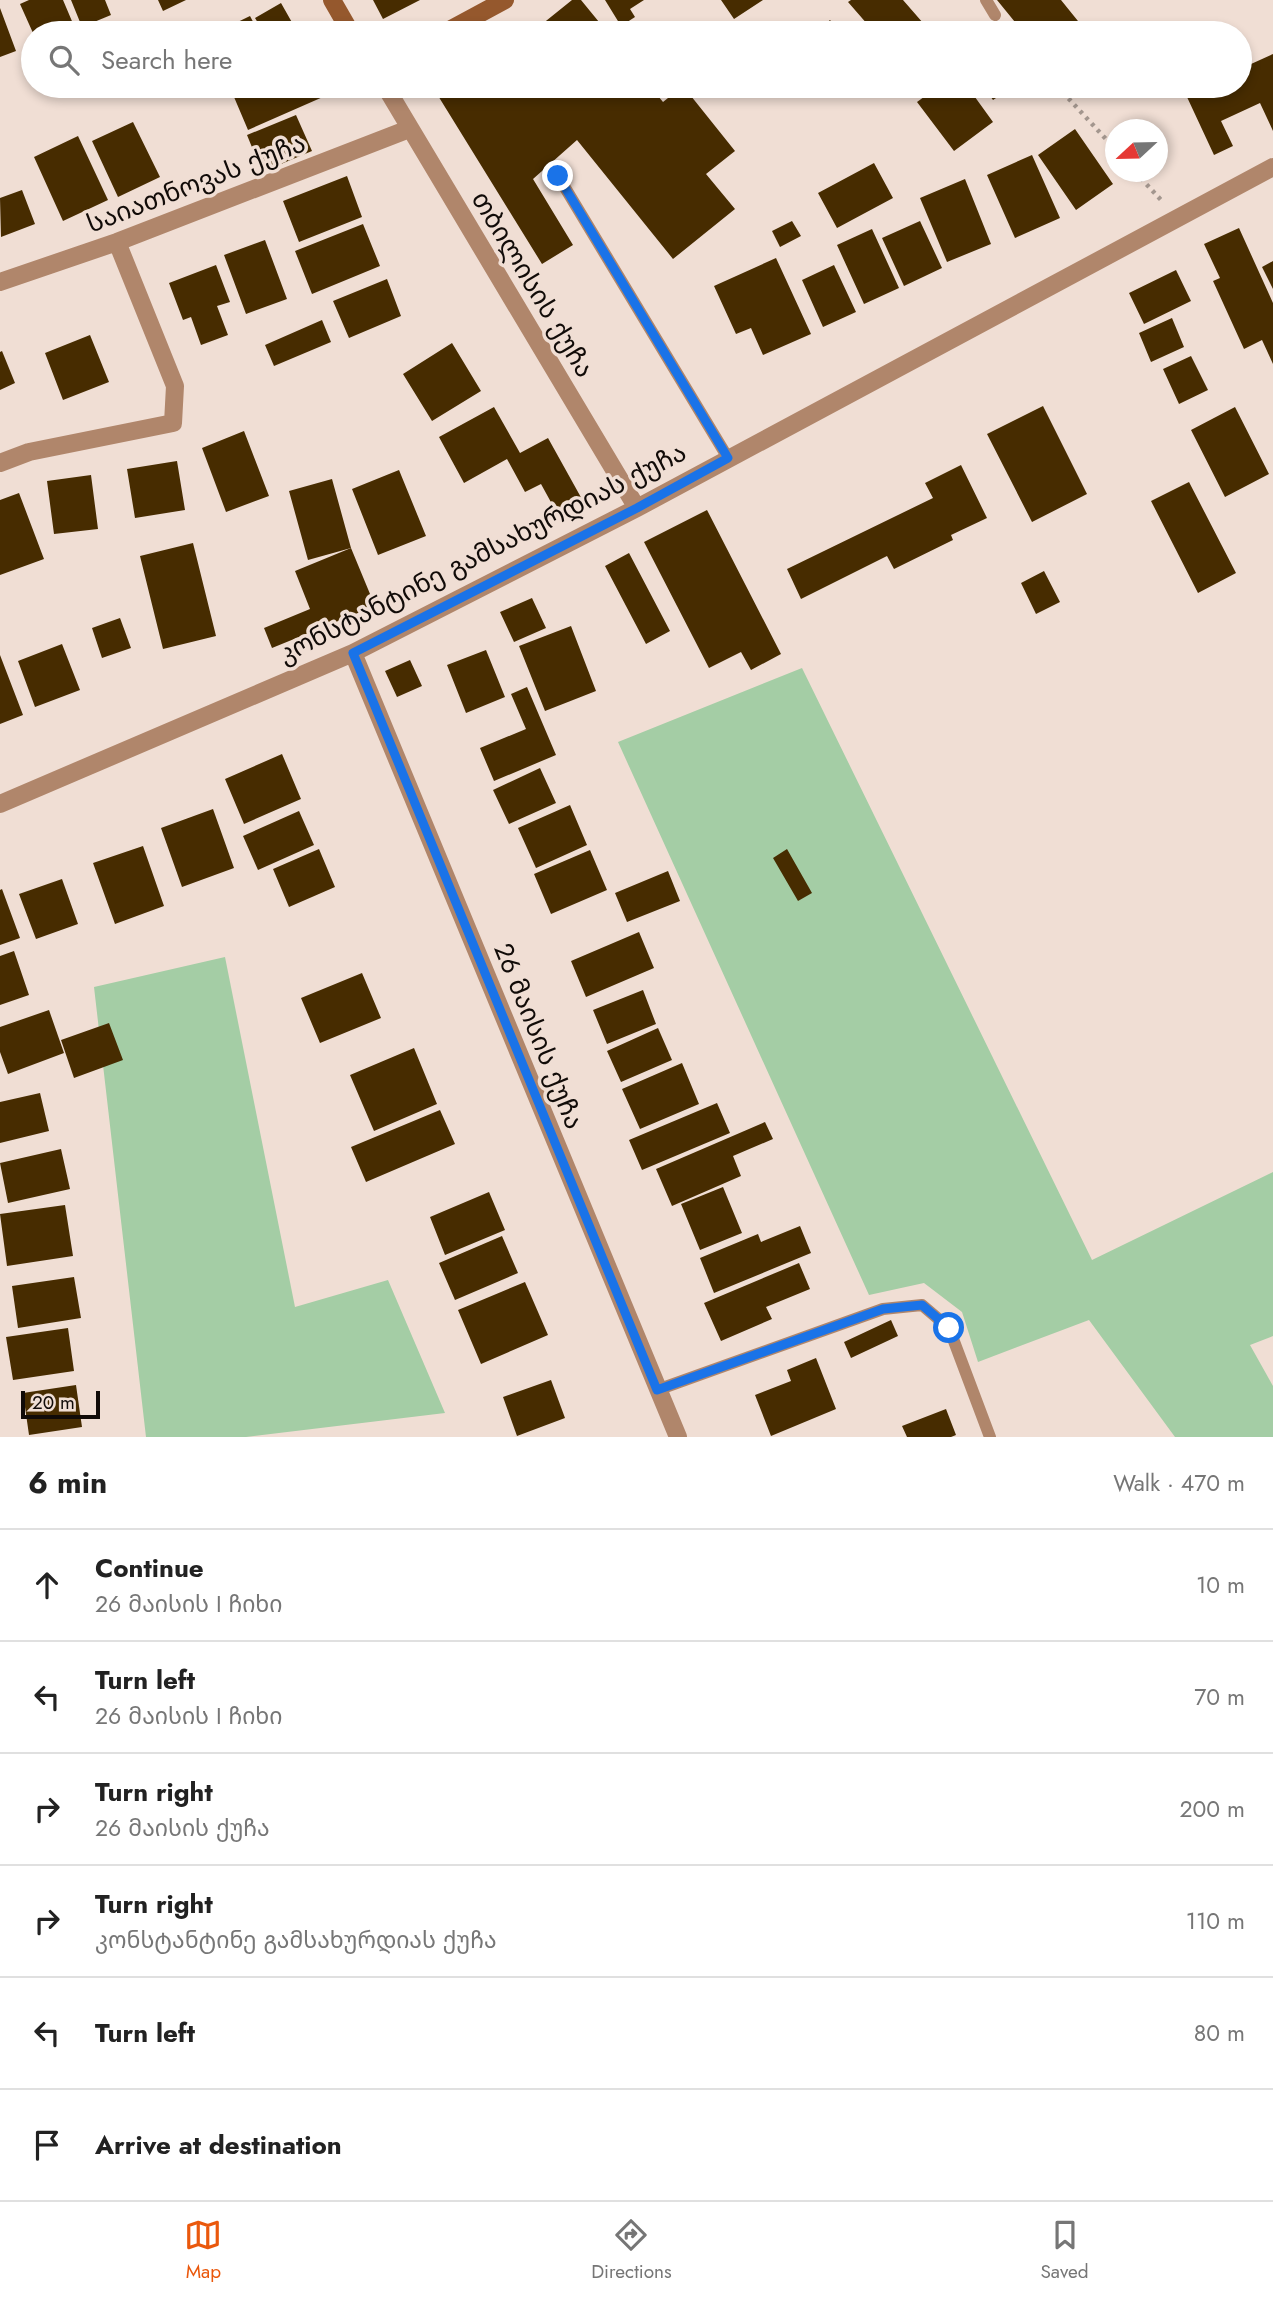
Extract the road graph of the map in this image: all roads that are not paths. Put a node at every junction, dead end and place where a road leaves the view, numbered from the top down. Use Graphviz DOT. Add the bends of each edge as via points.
graph roads {
  1 [pos="332,0"];
  2 [pos="505,0"];
  3 [pos="986,0"];
  4 [pos="995,15"];
  5 [pos="344,21"];
  6 [pos="466,21"];
  7 [pos="391,98"];
  8 [pos="409,129"];
  9 [pos="1273,167"];
  10 [pos="558,176"];
  11 [pos="117,243"];
  12 [pos="0,282"];
  13 [pos="728,458"];
  14 [pos="0,463"];
  15 [pos="637,508"];
  16 [pos="353,653"];
  17 [pos="0,804"];
  18 [pos="657,1390"];
  19 [pos="678,1437"];
  20 [pos="990,1437"];
  1 -- 5 [label="street"];
  2 -- 6 [label="street"];
  3 -- 4 [label="lane"];
  7 -- 8 [label="street, თბილისის ქუჩა"];
  8 -- 11 [label="street, საიათნოვას ქუჩა"];
  8 -- 15 [label="street, თბილისის ქუჩა"];
  9 -- 13 [label="street, კონსტანტინე გამსახურდიას ქუჩა"];
  10 -- 13 [label="lane"];
  11 -- 12 [label="street, საიათნოვას ქუჩა"];
  11 -- 14 [label="street" via="175,386 173,423 29,452"];
  13 -- 15 [label="street, კონსტანტინე გამსახურდიას ქუჩა"];
  15 -- 16 [label="street, კონსტანტინე გამსახურდიას ქუჩა"];
  16 -- 17 [label="street, კონსტანტინე გამსახურდიას ქუჩა"];
  16 -- 18 [label="street, 26 მაისის ქუჩა"];
  18 -- 19 [label="street, 26 მაისის ქუჩა"];
  18 -- 20 [label="lane" via="883,1309 922,1305 949,1328"];
}
